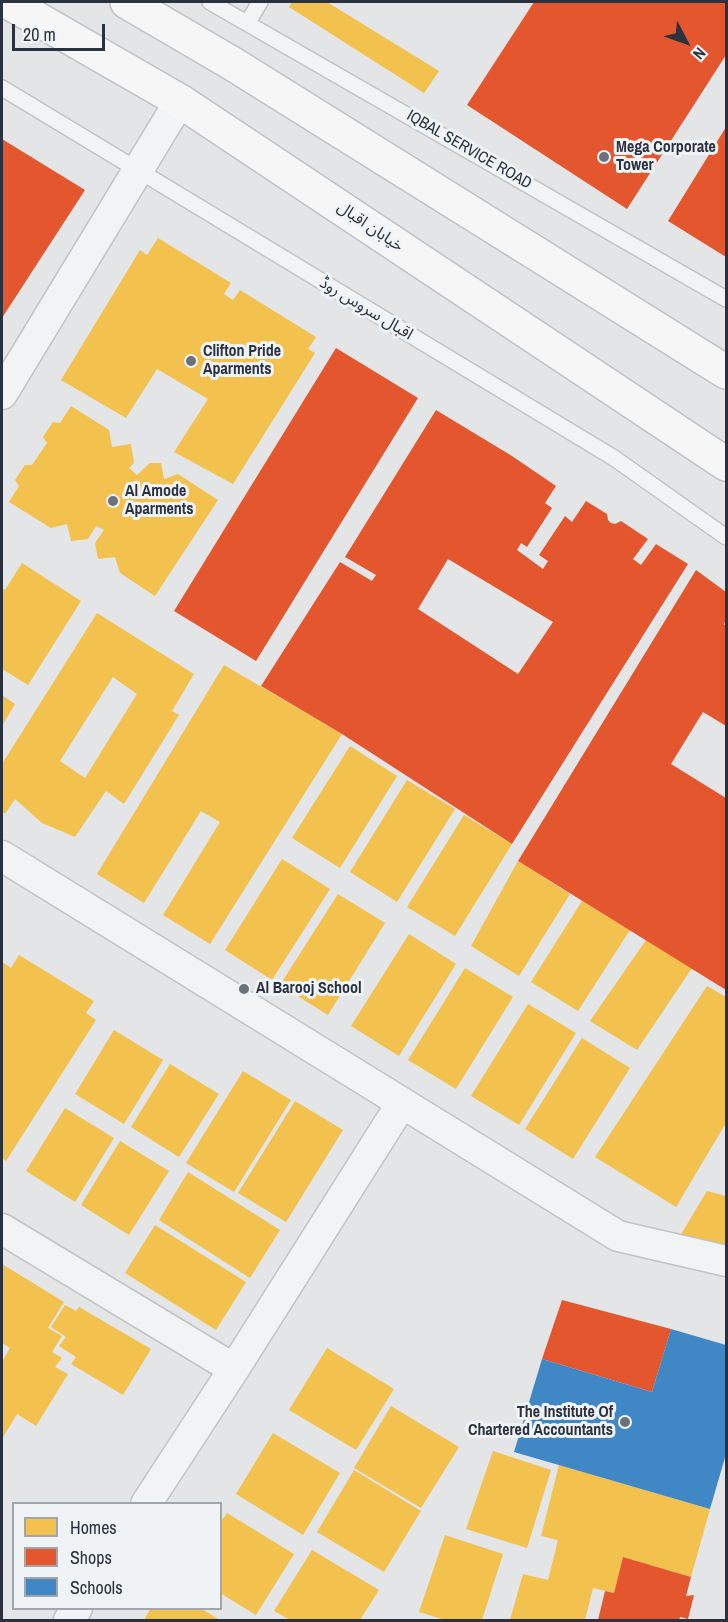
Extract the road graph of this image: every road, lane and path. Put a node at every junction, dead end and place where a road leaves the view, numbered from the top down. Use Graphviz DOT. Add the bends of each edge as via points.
graph roads {
  1 [pos="8,2"];
  2 [pos="128,2"];
  3 [pos="210,2"];
  4 [pos="260,2"];
  5 [pos="248,22"];
  6 [pos="2,88"];
  7 [pos="180,101"];
  8 [pos="138,172"];
  9 [pos="726,299"];
  10 [pos="726,372"];
  11 [pos="2,394"];
  12 [pos="726,464"];
  13 [pos="726,537"];
  14 [pos="2,856"];
  15 [pos="402,1103"];
  16 [pos="2,1229"];
  17 [pos="726,1261"];
  18 [pos="234,1369"];
  19 [pos="147,1502"];
  1 -- 7 [label="main road, خیابان اقبال"];
  2 -- 10 [label="main road"];
  3 -- 5 [label="lane, IQBAL SERVICE ROAD"];
  4 -- 5 [label="lane"];
  5 -- 9 [label="lane, IQBAL SERVICE ROAD"];
  6 -- 8 [label="lane, اقبال سروس روڈ"];
  7 -- 8 [label="street"];
  7 -- 12 [label="main road, خیابان اقبال"];
  8 -- 11 [label="street"];
  8 -- 13 [label="lane, اقبال سروس روڈ" via="614,458"];
  14 -- 15 [label="street"];
  15 -- 17 [label="street" via="618,1236"];
  15 -- 18 [label="street"];
  16 -- 18 [label="street"];
  18 -- 19 [label="street"];
}
